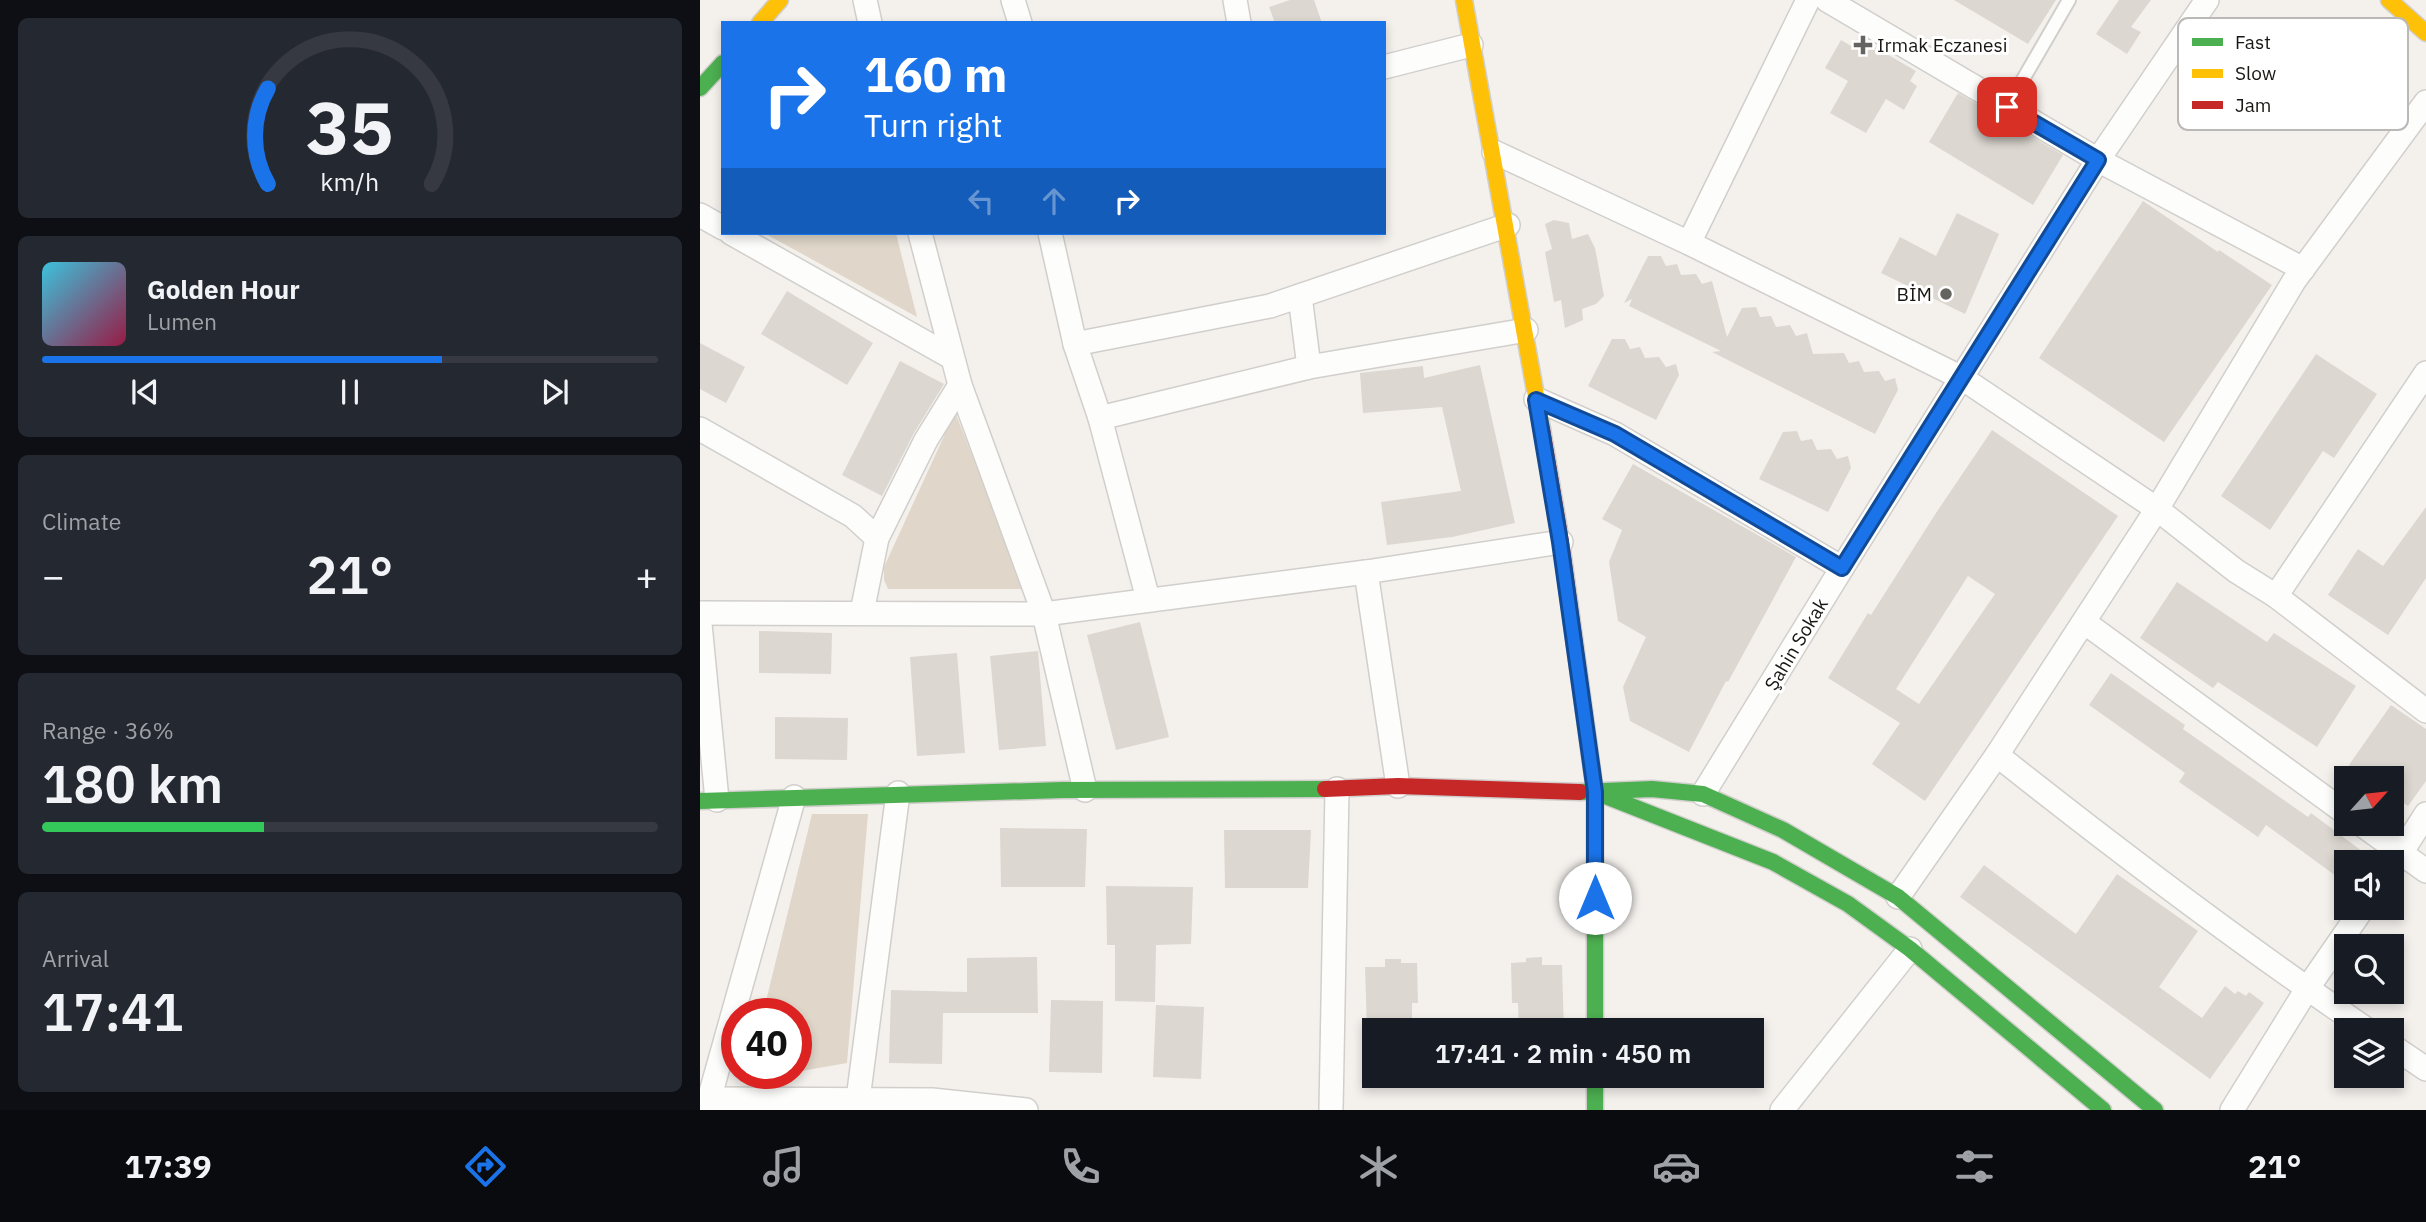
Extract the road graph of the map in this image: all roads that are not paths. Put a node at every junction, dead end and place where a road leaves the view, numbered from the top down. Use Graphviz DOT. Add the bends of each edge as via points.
graph roads {
  1 [pos="780,0"];
  2 [pos="865,0"];
  3 [pos="1013,0"];
  4 [pos="1235,0"];
  5 [pos="1464,0"];
  6 [pos="1808,0"];
  7 [pos="1827,0"];
  8 [pos="2068,0"];
  9 [pos="2207,0"];
  10 [pos="2389,0"];
  11 [pos="2401,0"];
  12 [pos="2426,16"];
  13 [pos="2195,18"];
  14 [pos="762,21"];
  15 [pos="870,21"];
  16 [pos="1019,21"];
  17 [pos="1240,21"];
  18 [pos="2426,33"];
  19 [pos="2178,43"];
  20 [pos="1471,45"];
  21 [pos="721,65"];
  22 [pos="1386,66"];
  23 [pos="700,88"];
  24 [pos="2426,102"];
  25 [pos="2007,107"];
  26 [pos="2408,126"];
  27 [pos="2405,130"];
  28 [pos="1494,152"];
  29 [pos="2098,160"];
  30 [pos="700,215"];
  31 [pos="1508,225"];
  32 [pos="721,227"];
  33 [pos="735,235"];
  34 [pos="920,235"];
  35 [pos="1051,235"];
  36 [pos="1689,243"];
  37 [pos="2303,269"];
  38 [pos="1300,296"];
  39 [pos="1527,330"];
  40 [pos="1075,344"];
  41 [pos="951,357"];
  42 [pos="1309,367"];
  43 [pos="2426,373"];
  44 [pos="1962,378"];
  45 [pos="960,385"];
  46 [pos="1536,400"];
  47 [pos="1100,418"];
  48 [pos="700,429"];
  49 [pos="2157,509"];
  50 [pos="877,538"];
  51 [pos="1560,542"];
  52 [pos="1842,568"];
  53 [pos="1366,572"];
  54 [pos="2276,597"];
  55 [pos="1148,599"];
  56 [pos="862,612"];
  57 [pos="700,613"];
  58 [pos="1044,614"];
  59 [pos="2084,622"];
  60 [pos="700,624"];
  61 [pos="2426,711"];
  62 [pos="1997,755"];
  63 [pos="1398,786"];
  64 [pos="1337,789"];
  65 [pos="1085,790"];
  66 [pos="1595,792"];
  67 [pos="898,793"];
  68 [pos="1703,794"];
  69 [pos="794,797"];
  70 [pos="709,800"];
  71 [pos="2334,805"];
  72 [pos="2426,814"];
  73 [pos="2373,836"];
  74 [pos="2387,850"];
  75 [pos="2403,850"];
  76 [pos="2404,863"];
  77 [pos="2426,871"];
  78 [pos="1898,897"];
  79 [pos="2355,920"];
  80 [pos="1910,950"];
  81 [pos="2307,989"];
  82 [pos="1595,1018"];
  83 [pos="2350,1018"];
  84 [pos="2404,1054"];
  85 [pos="2426,1069"];
  86 [pos="1595,1088"];
  87 [pos="858,1100"];
  88 [pos="705,1103"];
  89 [pos="755,1104"];
  90 [pos="1018,1110"];
  91 [pos="1331,1110"];
  92 [pos="1595,1110"];
  93 [pos="1782,1110"];
  94 [pos="2103,1110"];
  95 [pos="2155,1110"];
  96 [pos="2232,1110"];
  1 -- 14 [label="main road"];
  2 -- 15 [label="street"];
  3 -- 16 [label="street"];
  4 -- 17 [label="street"];
  5 -- 20 [label="main road"];
  6 -- 36 [label="street"];
  7 -- 25 [label="street"];
  8 -- 25 [label="lane"];
  9 -- 13 [label="street, Şahin Sokak"];
  10 -- 18 [label="main road"];
  11 -- 12 [label="main road"];
  19 -- 29 [label="street, Şahin Sokak"];
  20 -- 22 [label="street"];
  20 -- 28 [label="main road"];
  21 -- 23 [label="main road"];
  24 -- 26 [label="street"];
  25 -- 29 [label="street"];
  27 -- 37 [label="street"];
  28 -- 31 [label="main road"];
  28 -- 36 [label="street"];
  29 -- 37 [label="street"];
  29 -- 44 [label="street, Şahin Sokak"];
  30 -- 32 [label="street"];
  31 -- 38 [label="street"];
  31 -- 39 [label="main road"];
  33 -- 41 [label="street"];
  34 -- 41 [label="street"];
  35 -- 40 [label="street"];
  36 -- 44 [label="street"];
  37 -- 49 [label="street"];
  38 -- 40 [label="street" via="1270,306"];
  38 -- 42 [label="street"];
  39 -- 42 [label="street"];
  39 -- 46 [label="main road"];
  40 -- 47 [label="street"];
  41 -- 45 [label="street"];
  42 -- 47 [label="street"];
  43 -- 54 [label="street"];
  44 -- 49 [label="street"];
  44 -- 52 [label="street, Şahin Sokak"];
  45 -- 50 [label="street" via="926,440"];
  45 -- 58 [label="street"];
  46 -- 51 [label="main road"];
  46 -- 52 [label="street" via="1615,434"];
  47 -- 55 [label="street"];
  48 -- 50 [label="street" via="853,516"];
  49 -- 54 [label="street"];
  49 -- 59 [label="street"];
  50 -- 56 [label="street"];
  51 -- 53 [label="street"];
  51 -- 66 [label="main road"];
  52 -- 68 [label="street, Şahin Sokak"];
  53 -- 55 [label="street"];
  53 -- 63 [label="street"];
  54 -- 61 [label="street"];
  55 -- 58 [label="street"];
  56 -- 57 [label="street"];
  56 -- 58 [label="street"];
  58 -- 65 [label="street"];
  59 -- 62 [label="street"];
  59 -- 71 [label="street"];
  60 -- 70 [label="street"];
  62 -- 78 [label="street"];
  62 -- 81 [label="street"];
  63 -- 64 [label="main road"];
  63 -- 66 [label="main road"];
  64 -- 65 [label="main road"];
  64 -- 91 [label="street"];
  65 -- 67 [label="main road"];
  66 -- 68 [label="main road" via="1652,789"];
  66 -- 80 [label="main road" via="1773,862 1849,904"];
  66 -- 82 [label="main road"];
  67 -- 69 [label="main road"];
  67 -- 87 [label="street"];
  68 -- 78 [label="main road" via="1783,830"];
  69 -- 70 [label="main road"];
  69 -- 88 [label="street"];
  72 -- 75 [label="street"];
  73 -- 74 [label="street"];
  76 -- 77 [label="street"];
  78 -- 95 [label="main road"];
  79 -- 81 [label="street"];
  80 -- 93 [label="street"];
  80 -- 94 [label="main road"];
  81 -- 83 [label="street"];
  81 -- 96 [label="street"];
  84 -- 85 [label="street"];
  86 -- 92 [label="main road"];
  87 -- 89 [label="street"];
  87 -- 90 [label="street" via="932,1100"];
  88 -- 89 [label="street"];
}
